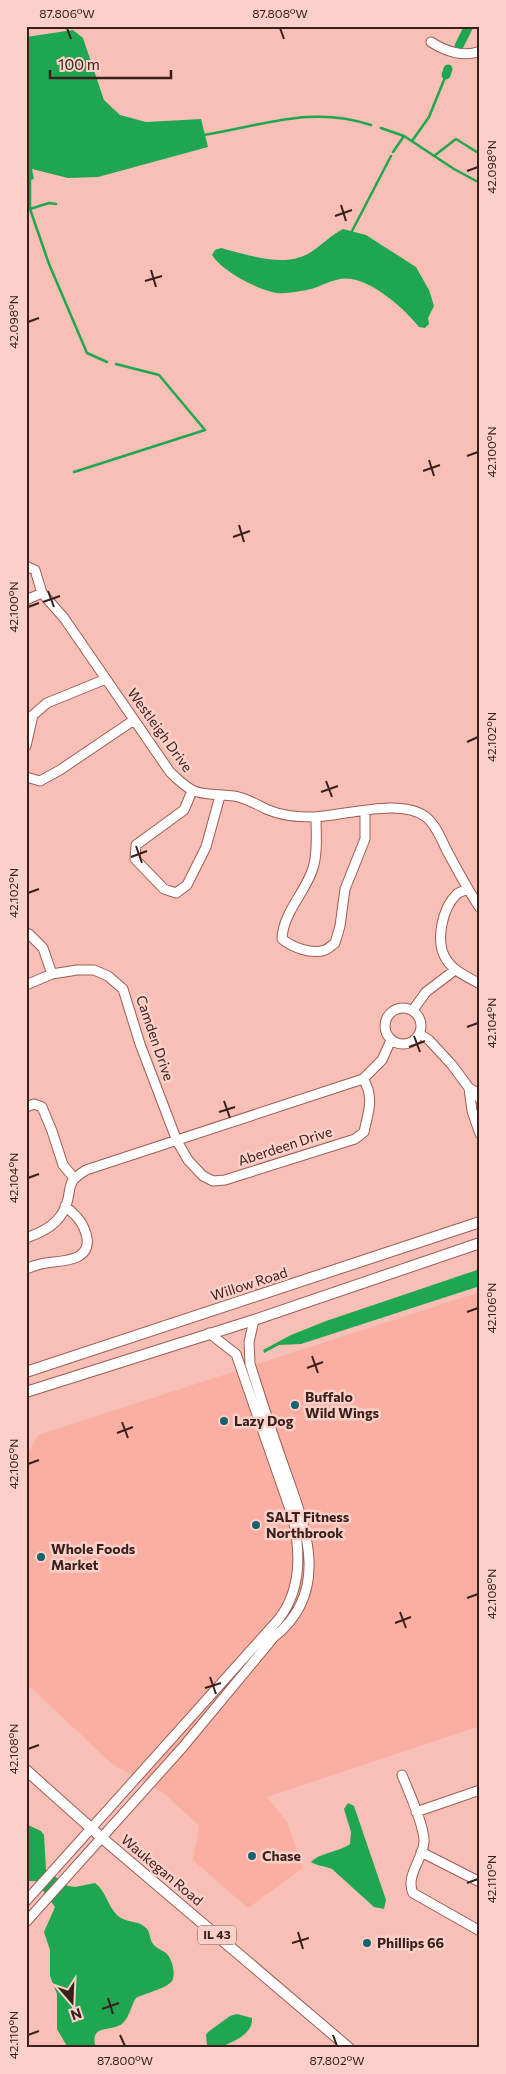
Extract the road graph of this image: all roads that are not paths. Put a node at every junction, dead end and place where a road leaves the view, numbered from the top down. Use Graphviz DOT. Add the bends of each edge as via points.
graph roads {
  1 [pos="431,42"];
  2 [pos="480,51"];
  3 [pos="26,566"];
  4 [pos="42,593"];
  5 [pos="26,600"];
  6 [pos="106,679"];
  7 [pos="134,720"];
  8 [pos="26,746"];
  9 [pos="26,778"];
  10 [pos="192,791"];
  11 [pos="220,796"];
  12 [pos="365,811"];
  13 [pos="316,817"];
  14 [pos="468,889"];
  15 [pos="480,908"];
  16 [pos="26,933"];
  17 [pos="455,970"];
  18 [pos="52,974"];
  19 [pos="26,984"];
  20 [pos="480,984"];
  21 [pos="412,1010"];
  22 [pos="420,1034"];
  23 [pos="391,1040"];
  24 [pos="364,1079"];
  25 [pos="469,1088"];
  26 [pos="480,1099"];
  27 [pos="26,1107"];
  28 [pos="480,1134"];
  29 [pos="177,1141"];
  30 [pos="74,1178"];
  31 [pos="66,1206"];
  32 [pos="480,1222"];
  33 [pos="26,1238"];
  34 [pos="480,1243"];
  35 [pos="26,1269"];
  36 [pos="254,1320"];
  37 [pos="209,1334"];
  38 [pos="26,1372"];
  39 [pos="26,1392"];
  40 [pos="26,1770"];
  41 [pos="402,1775"];
  42 [pos="480,1790"];
  43 [pos="416,1812"];
  44 [pos="90,1828"];
  45 [pos="102,1838"];
  46 [pos="421,1852"];
  47 [pos="480,1882"];
  48 [pos="26,1900"];
  49 [pos="26,1922"];
  50 [pos="480,1931"];
  51 [pos="349,2048"];
  1 -- 2 [label="street" via="442,49 466,55"];
  3 -- 4 [label="street, Westleigh Drive" via="35,570"];
  4 -- 5 [label="street"];
  4 -- 6 [label="street, Westleigh Drive" via="64,618"];
  6 -- 7 [label="street, Westleigh Drive"];
  6 -- 8 [label="street" via="47,703 33,715"];
  7 -- 9 [label="street" via="40,781"];
  7 -- 10 [label="street, Westleigh Drive" via="170,772"];
  10 -- 11 [label="street, Westleigh Drive"];
  10 -- 11 [label="street" via="184,810 136,845 135,859 164,889 176,893 187,885 206,846"];
  11 -- 13 [label="street, Westleigh Drive" via="235,796 287,816"];
  12 -- 13 [label="street, Westleigh Drive"];
  12 -- 13 [label="street" via="365,840 345,889 335,943 324,950 304,950 282,939 282,927 313,868"];
  12 -- 14 [label="street, Westleigh Drive" via="406,808 427,817"];
  14 -- 15 [label="street, Westleigh Drive"];
  14 -- 17 [label="street" via="457,894 439,934 445,958"];
  16 -- 18 [label="street" via="43,948"];
  17 -- 20 [label="street"];
  17 -- 21 [label="street" via="426,992"];
  18 -- 19 [label="street, Camden Drive"];
  18 -- 29 [label="street, Camden Drive" via="94,970 123,988 140,1044"];
  21 -- 22 [label="street" via="420,1018"];
  21 -- 23 [label="street" via="401,1007 386,1017 385,1030"];
  22 -- 23 [label="street" via="407,1044"];
  22 -- 25 [label="street" via="452,1065"];
  23 -- 24 [label="street" via="382,1060"];
  24 -- 29 [label="street"];
  24 -- 29 [label="street, Aberdeen Drive" via="370,1089 370,1104 364,1132 355,1138 225,1180 213,1181 203,1176 188,1160"];
  25 -- 26 [label="street"];
  25 -- 28 [label="street"];
  27 -- 30 [label="street" via="34,1104 42,1107 63,1165"];
  29 -- 30 [label="street" via="86,1170"];
  30 -- 31 [label="street"];
  31 -- 33 [label="street" via="45,1231"];
  31 -- 35 [label="street" via="84,1225 88,1241 85,1250 70,1260 42,1263"];
  32 -- 38 [label="main road, Willow Road"];
  34 -- 36 [label="main road"];
  36 -- 37 [label="main road"];
  36 -- 45 [label="street" via="249,1342 250,1364 308,1540 309,1565 303,1598 286,1628"];
  37 -- 39 [label="main road"];
  37 -- 44 [label="street" via="236,1354 292,1515 297,1536 297,1575 293,1592 283,1613"];
  40 -- 44 [label="main road, Waukegan Road / IL 43"];
  41 -- 43 [label="street"];
  42 -- 43 [label="street"];
  43 -- 46 [label="street" via="424,1841"];
  44 -- 45 [label="main road, Waukegan Road / IL 43"];
  44 -- 48 [label="street"];
  45 -- 49 [label="street"];
  45 -- 51 [label="main road, Waukegan Road / IL 43"];
  46 -- 47 [label="street"];
  46 -- 50 [label="street" via="410,1883 413,1894"];
}
